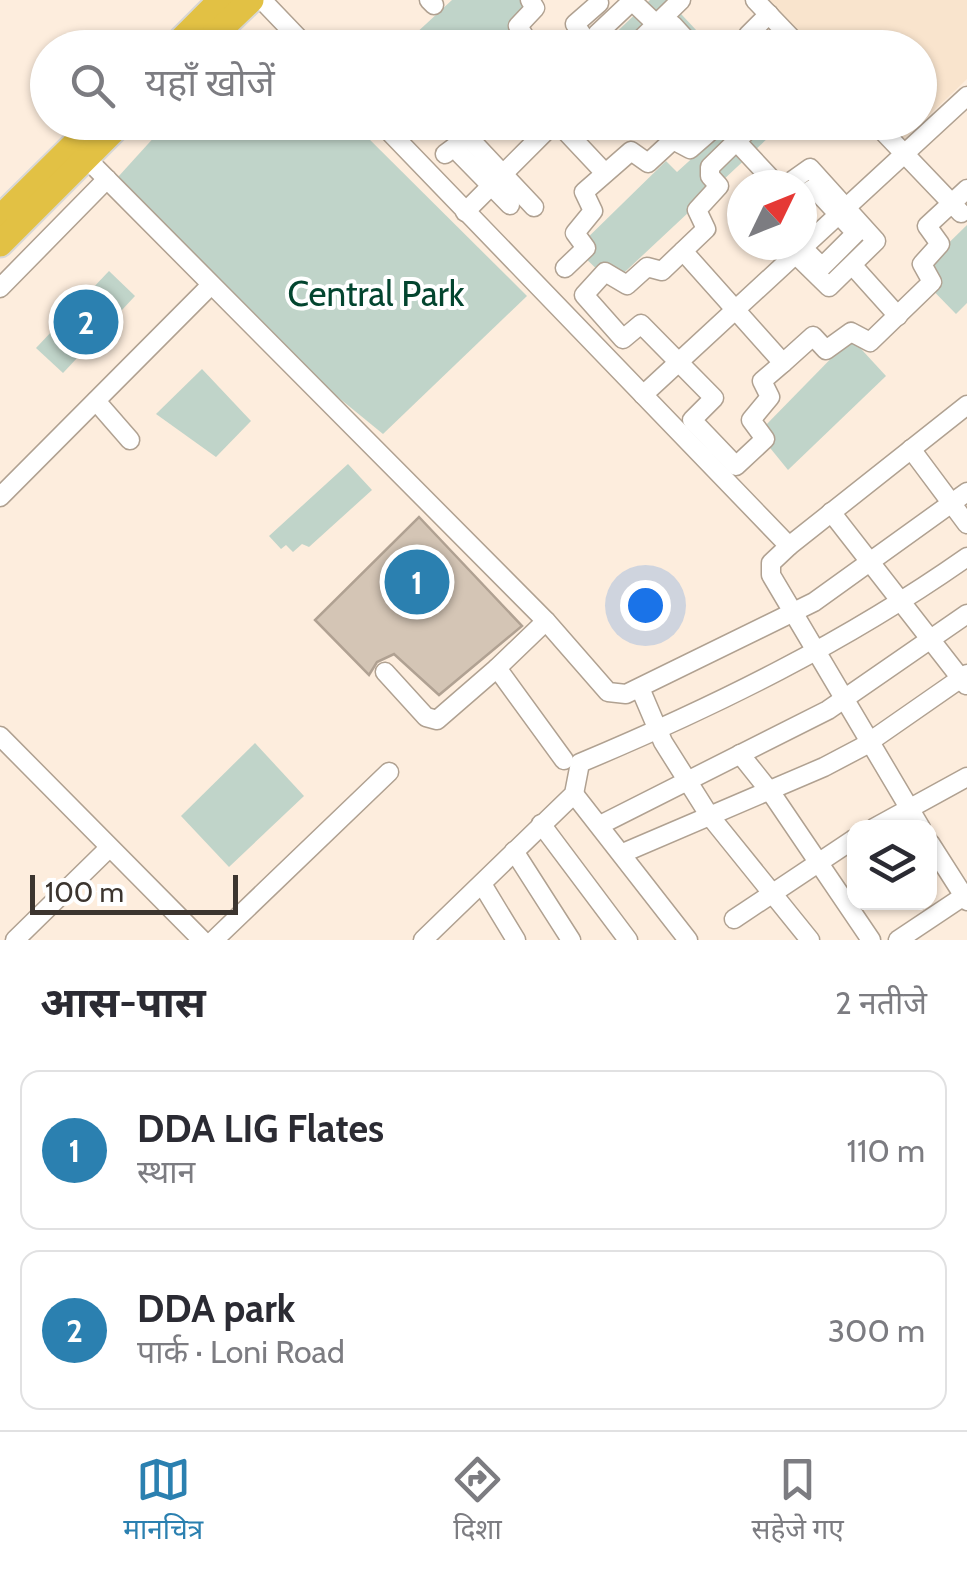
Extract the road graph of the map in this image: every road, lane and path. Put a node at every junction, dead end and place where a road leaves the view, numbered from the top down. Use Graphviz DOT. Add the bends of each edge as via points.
graph roads {
  1 [pos="221,0"];
  2 [pos="250,0"];
  3 [pos="262,0"];
  4 [pos="530,0"];
  5 [pos="648,0"];
  6 [pos="681,0"];
  7 [pos="755,0"];
  8 [pos="599,1"];
  9 [pos="769,14"];
  10 [pos="661,20"];
  11 [pos="191,30"];
  12 [pos="219,30"];
  13 [pos="291,30"];
  14 [pos="520,30"];
  15 [pos="579,30"];
  16 [pos="601,30"];
  17 [pos="651,30"];
  18 [pos="667,30"];
  19 [pos="673,30"];
  20 [pos="752,30"];
  21 [pos="784,30"];
  22 [pos="967,96"];
  23 [pos="937,124"];
  24 [pos="86,140"];
  25 [pos="97,140"];
  26 [pos="397,140"];
  27 [pos="465,140"];
  28 [pos="470,140"];
  29 [pos="538,140"];
  30 [pos="573,140"];
  31 [pos="673,140"];
  32 [pos="673,140"];
  33 [pos="701,140"];
  34 [pos="891,140"];
  35 [pos="919,140"];
  36 [pos="737,142"];
  37 [pos="80,152"];
  38 [pos="453,154"];
  39 [pos="904,154"];
  40 [pos="763,170"];
  41 [pos="605,173"];
  42 [pos="817,177"];
  43 [pos="107,180"];
  44 [pos="497,180"];
  45 [pos="967,189"];
  46 [pos="817,190"];
  47 [pos="510,205"];
  48 [pos="534,207"];
  49 [pos="956,208"];
  50 [pos="842,210"];
  51 [pos="465,212"];
  52 [pos="0,218"];
  53 [pos="817,231"];
  54 [pos="0,244"];
  55 [pos="682,251"];
  56 [pos="784,260"];
  57 [pos="805,260"];
  58 [pos="815,260"];
  59 [pos="852,266"];
  60 [pos="565,268"];
  61 [pos="211,285"];
  62 [pos="0,288"];
  63 [pos="735,310"];
  64 [pos="898,316"];
  65 [pos="678,362"];
  66 [pos="783,363"];
  67 [pos="643,395"];
  68 [pos="96,401"];
  69 [pos="967,405"];
  70 [pos="130,440"];
  71 [pos="911,449"];
  72 [pos="967,492"];
  73 [pos="0,497"];
  74 [pos="950,504"];
  75 [pos="831,512"];
  76 [pos="967,524"];
  77 [pos="789,546"];
  78 [pos="967,558"];
  79 [pos="872,564"];
  80 [pos="902,603"];
  81 [pos="794,612"];
  82 [pos="967,614"];
  83 [pos="546,621"];
  84 [pos="932,638"];
  85 [pos="817,651"];
  86 [pos="498,668"];
  87 [pos="385,672"];
  88 [pos="965,679"];
  89 [pos="640,688"];
  90 [pos="846,698"];
  91 [pos="659,729"];
  92 [pos="0,736"];
  93 [pos="872,740"];
  94 [pos="740,754"];
  95 [pos="564,760"];
  96 [pos="389,772"];
  97 [pos="967,777"];
  98 [pos="686,779"];
  99 [pos="769,790"];
  100 [pos="574,794"];
  101 [pos="911,808"];
  102 [pos="709,814"];
  103 [pos="889,820"];
  104 [pos="917,820"];
  105 [pos="541,824"];
  106 [pos="600,824"];
  107 [pos="847,844"];
  108 [pos="109,848"];
  109 [pos="514,851"];
  110 [pos="623,853"];
  111 [pos="937,854"];
  112 [pos="817,863"];
  113 [pos="482,884"];
  114 [pos="773,892"];
  115 [pos="966,897"];
  116 [pos="734,918"];
  117 [pos="15,940"];
  118 [pos="202,940"];
  119 [pos="214,940"];
  120 [pos="423,940"];
  121 [pos="516,940"];
  122 [pos="571,940"];
  123 [pos="628,940"];
  124 [pos="688,940"];
  125 [pos="810,940"];
  126 [pos="871,940"];
  127 [pos="898,940"];
  1 -- 11 [label="highway"];
  2 -- 12 [label="highway"];
  3 -- 13 [label="street"];
  4 -- 14 [label="street" via="535,8"];
  5 -- 10 [label="street"];
  6 -- 10 [label="street"];
  7 -- 9 [label="street"];
  8 -- 15 [label="street" via="575,24"];
  9 -- 20 [label="street"];
  9 -- 21 [label="street"];
  10 -- 16 [label="street" via="630,1"];
  10 -- 17 [label="street"];
  10 -- 18 [label="street"];
  10 -- 19 [label="street"];
  22 -- 23 [label="street"];
  24 -- 37 [label="highway"];
  25 -- 37 [label="highway"];
  26 -- 51 [label="street"];
  27 -- 38 [label="street"];
  28 -- 44 [label="street"];
  29 -- 44 [label="street"];
  30 -- 41 [label="street"];
  31 -- 33 [label="street" via="690,149"];
  32 -- 41 [label="street" via="645,163 630,150"];
  34 -- 39 [label="street"];
  35 -- 39 [label="street"];
  36 -- 40 [label="street"];
  36 -- 55 [label="street" via="710,167 719,189 697,213 706,229"];
  37 -- 43 [label="street"];
  37 -- 52 [label="highway"];
  37 -- 54 [label="highway"];
  39 -- 49 [label="street"];
  39 -- 50 [label="street"];
  41 -- 60 [label="street" via="582,195 593,211 575,233 586,248"];
  42 -- 50 [label="street"];
  43 -- 61 [label="street"];
  43 -- 62 [label="street"];
  44 -- 47 [label="street"];
  44 -- 48 [label="street"];
  44 -- 51 [label="street"];
  45 -- 49 [label="street"];
  46 -- 50 [label="street"];
  49 -- 64 [label="street" via="927,226 940,244 922,264 932,282"];
  50 -- 53 [label="street"];
  50 -- 58 [label="street" via="856,235 824,266"];
  50 -- 59 [label="street" via="876,241"];
  51 -- 67 [label="street"];
  55 -- 63 [label="street"];
  55 -- 65 [label="street" via="662,271 646,267 627,285 605,272 584,294 623,339 642,324"];
  56 -- 63 [label="street"];
  57 -- 59 [label="street" via="825,287"];
  59 -- 64 [label="street"];
  61 -- 68 [label="street"];
  61 -- 83 [label="street"];
  63 -- 65 [label="street"];
  63 -- 66 [label="street"];
  64 -- 66 [label="street" via="870,342 850,332 826,350 813,336"];
  65 -- 66 [label="street" via="714,398 692,422 736,466 765,439 751,420 770,397 762,381"];
  65 -- 67 [label="street"];
  67 -- 77 [label="street"];
  68 -- 70 [label="street"];
  68 -- 73 [label="street"];
  69 -- 71 [label="street"];
  71 -- 74 [label="street"];
  71 -- 75 [label="street"];
  72 -- 74 [label="street"];
  74 -- 76 [label="street"];
  74 -- 79 [label="street"];
  75 -- 77 [label="street"];
  75 -- 79 [label="street"];
  77 -- 81 [label="street" via="770,563"];
  78 -- 80 [label="street"];
  79 -- 80 [label="street"];
  79 -- 81 [label="street"];
  80 -- 84 [label="street"];
  80 -- 85 [label="street"];
  81 -- 85 [label="street"];
  81 -- 89 [label="street"];
  82 -- 84 [label="street"];
  83 -- 86 [label="street"];
  83 -- 89 [label="street" via="608,692 618,696"];
  84 -- 88 [label="street"];
  84 -- 90 [label="street"];
  85 -- 90 [label="street"];
  85 -- 91 [label="street"];
  86 -- 87 [label="street" via="437,720 426,717"];
  86 -- 95 [label="street"];
  88 -- 93 [label="street"];
  89 -- 91 [label="street"];
  90 -- 93 [label="street"];
  90 -- 94 [label="street"];
  91 -- 98 [label="street"];
  91 -- 100 [label="street" via="580,763"];
  92 -- 108 [label="street"];
  93 -- 99 [label="street"];
  93 -- 101 [label="street"];
  94 -- 98 [label="street"];
  94 -- 99 [label="street"];
  96 -- 119 [label="street"];
  97 -- 101 [label="street"];
  98 -- 102 [label="street"];
  98 -- 106 [label="street"];
  99 -- 102 [label="street"];
  99 -- 112 [label="street"];
  100 -- 105 [label="street"];
  100 -- 106 [label="street"];
  101 -- 103 [label="street"];
  101 -- 104 [label="street"];
  102 -- 110 [label="street"];
  102 -- 114 [label="street"];
  105 -- 109 [label="street"];
  105 -- 123 [label="street"];
  106 -- 110 [label="street"];
  107 -- 112 [label="street"];
  108 -- 117 [label="street"];
  108 -- 118 [label="street"];
  109 -- 113 [label="street"];
  109 -- 122 [label="street"];
  110 -- 124 [label="street"];
  111 -- 115 [label="street"];
  112 -- 114 [label="street"];
  112 -- 126 [label="street"];
  113 -- 120 [label="street"];
  113 -- 121 [label="street"];
  114 -- 116 [label="street"];
  114 -- 125 [label="street"];
  115 -- 127 [label="street"];
}
